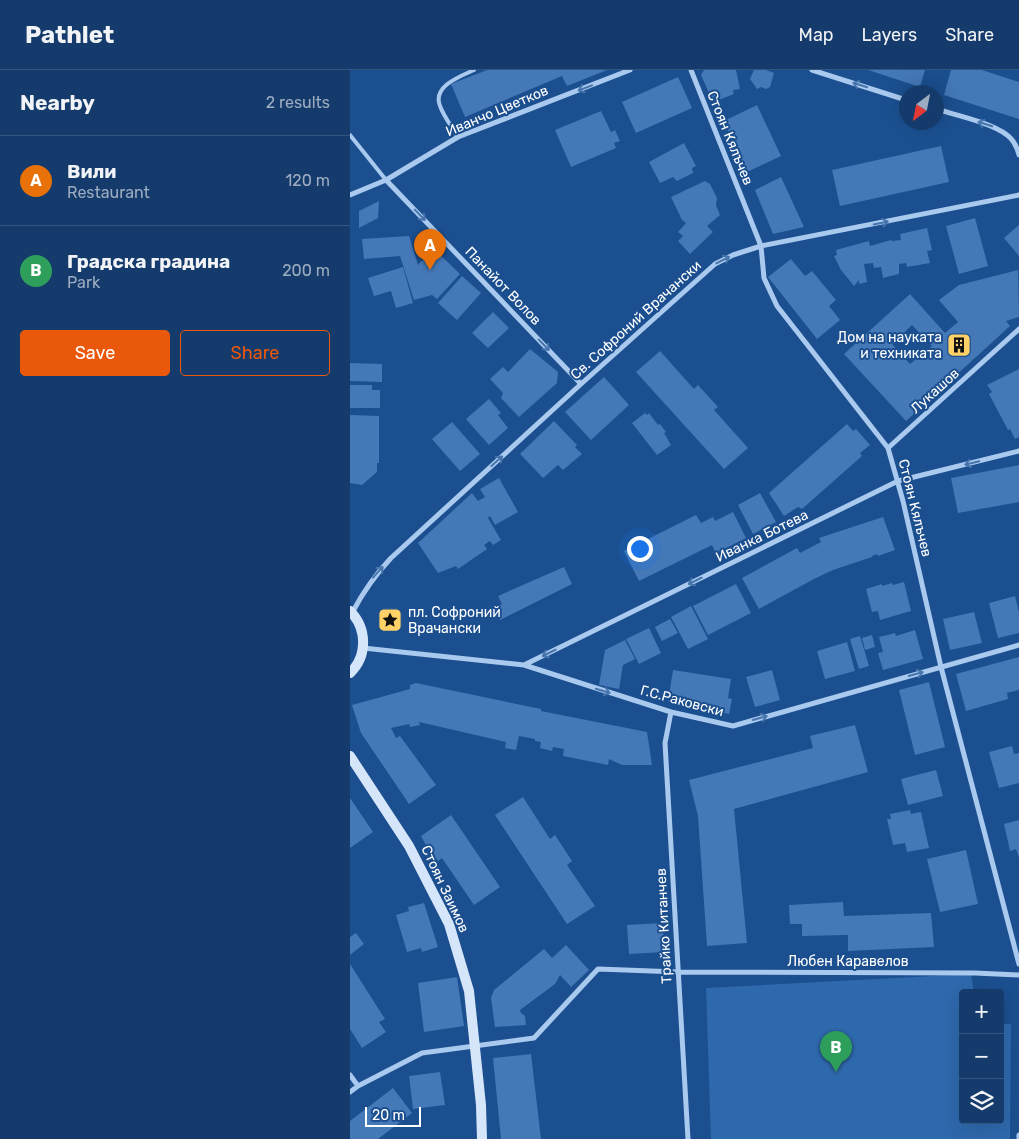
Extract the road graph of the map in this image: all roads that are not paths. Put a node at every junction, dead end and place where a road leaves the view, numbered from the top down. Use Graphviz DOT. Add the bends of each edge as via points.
graph roads {
  1 [pos="474,70"];
  2 [pos="630,70"];
  3 [pos="690,70"];
  4 [pos="812,70"];
  5 [pos="899,98"];
  6 [pos="944,112"];
  7 [pos="350,135"];
  8 [pos="458,138"];
  9 [pos="1019,155"];
  10 [pos="386,180"];
  11 [pos="350,195"];
  12 [pos="1019,195"];
  13 [pos="761,246"];
  14 [pos="1019,329"];
  15 [pos="582,384"];
  16 [pos="888,448"];
  17 [pos="1019,451"];
  18 [pos="898,481"];
  19 [pos="351,612"];
  20 [pos="1019,645"];
  21 [pos="363,648"];
  22 [pos="524,666"];
  23 [pos="941,667"];
  24 [pos="350,673"];
  25 [pos="671,712"];
  26 [pos="350,756"];
  27 [pos="1019,964"];
  28 [pos="678,972"];
  29 [pos="1019,975"];
  30 [pos="475,1048"];
  31 [pos="350,1075"];
  32 [pos="358,1086"];
  33 [pos="350,1092"];
  34 [pos="1019,1135"];
  35 [pos="482,1139"];
  36 [pos="688,1139"];
  37 [pos="1019,1139"];
  1 -- 8 [label="lane" via="454,79 440,96 439,105"];
  2 -- 8 [label="street, Иванчо Цветков, one-way"];
  3 -- 13 [label="street, Стоян Кялъчев"];
  5 -- 4 [label="street, one-way"];
  9 -- 6 [label="street, one-way" via="1008,135 996,128"];
  7 -- 10 [label="lane, Панайот Волов"];
  8 -- 10 [label="street, Иванчо Цветков"];
  10 -- 11 [label="street, Иванчо Цветков"];
  10 -- 15 [label="street, Панайот Волов, one-way"];
  13 -- 12 [label="street, Св. Софроний Врачански, one-way"];
  15 -- 13 [label="street, Св. Софроний Врачански, one-way" via="715,264"];
  13 -- 16 [label="street, Стоян Кялъчев" via="764,278 777,306"];
  14 -- 16 [label="street, Лукашов"];
  19 -- 15 [label="street, Св. Софроний Врачански, one-way" via="363,591 391,558"];
  16 -- 18 [label="street, Стоян Кялъчев"];
  17 -- 18 [label="street, Иванка Ботева, one-way"];
  18 -- 22 [label="street, Иванка Ботева, one-way"];
  18 -- 23 [label="street, Стоян Кялъчев"];
  19 -- 21 [label="street" via="359,623"];
  20 -- 23 [label="street, Г.С.Раковски"];
  21 -- 22 [label="street, Г.С.Раковски"];
  21 -- 24 [label="street"];
  22 -- 25 [label="street, Г.С.Раковски, one-way"];
  25 -- 23 [label="street, Г.С.Раковски, one-way" via="733,726"];
  23 -- 27 [label="street, Стоян Кялъчев"];
  25 -- 28 [label="street, Трайко Китанчев" via="665,743"];
  26 -- 30 [label="street, Стоян Заимов" via="409,846 450,924 469,991"];
  28 -- 29 [label="street, Любен Каравелов"];
  28 -- 30 [label="street, Любен Каравелов" via="598,969 534,1038"];
  28 -- 36 [label="street, Трайко Китанчев"];
  30 -- 32 [label="street, Любен Каравелов" via="422,1054"];
  30 -- 35 [label="street, Стоян Заимов"];
  31 -- 32 [label="street"];
  32 -- 33 [label="street, Любен Каравелов"];
  34 -- 37 [label="street"];
}
